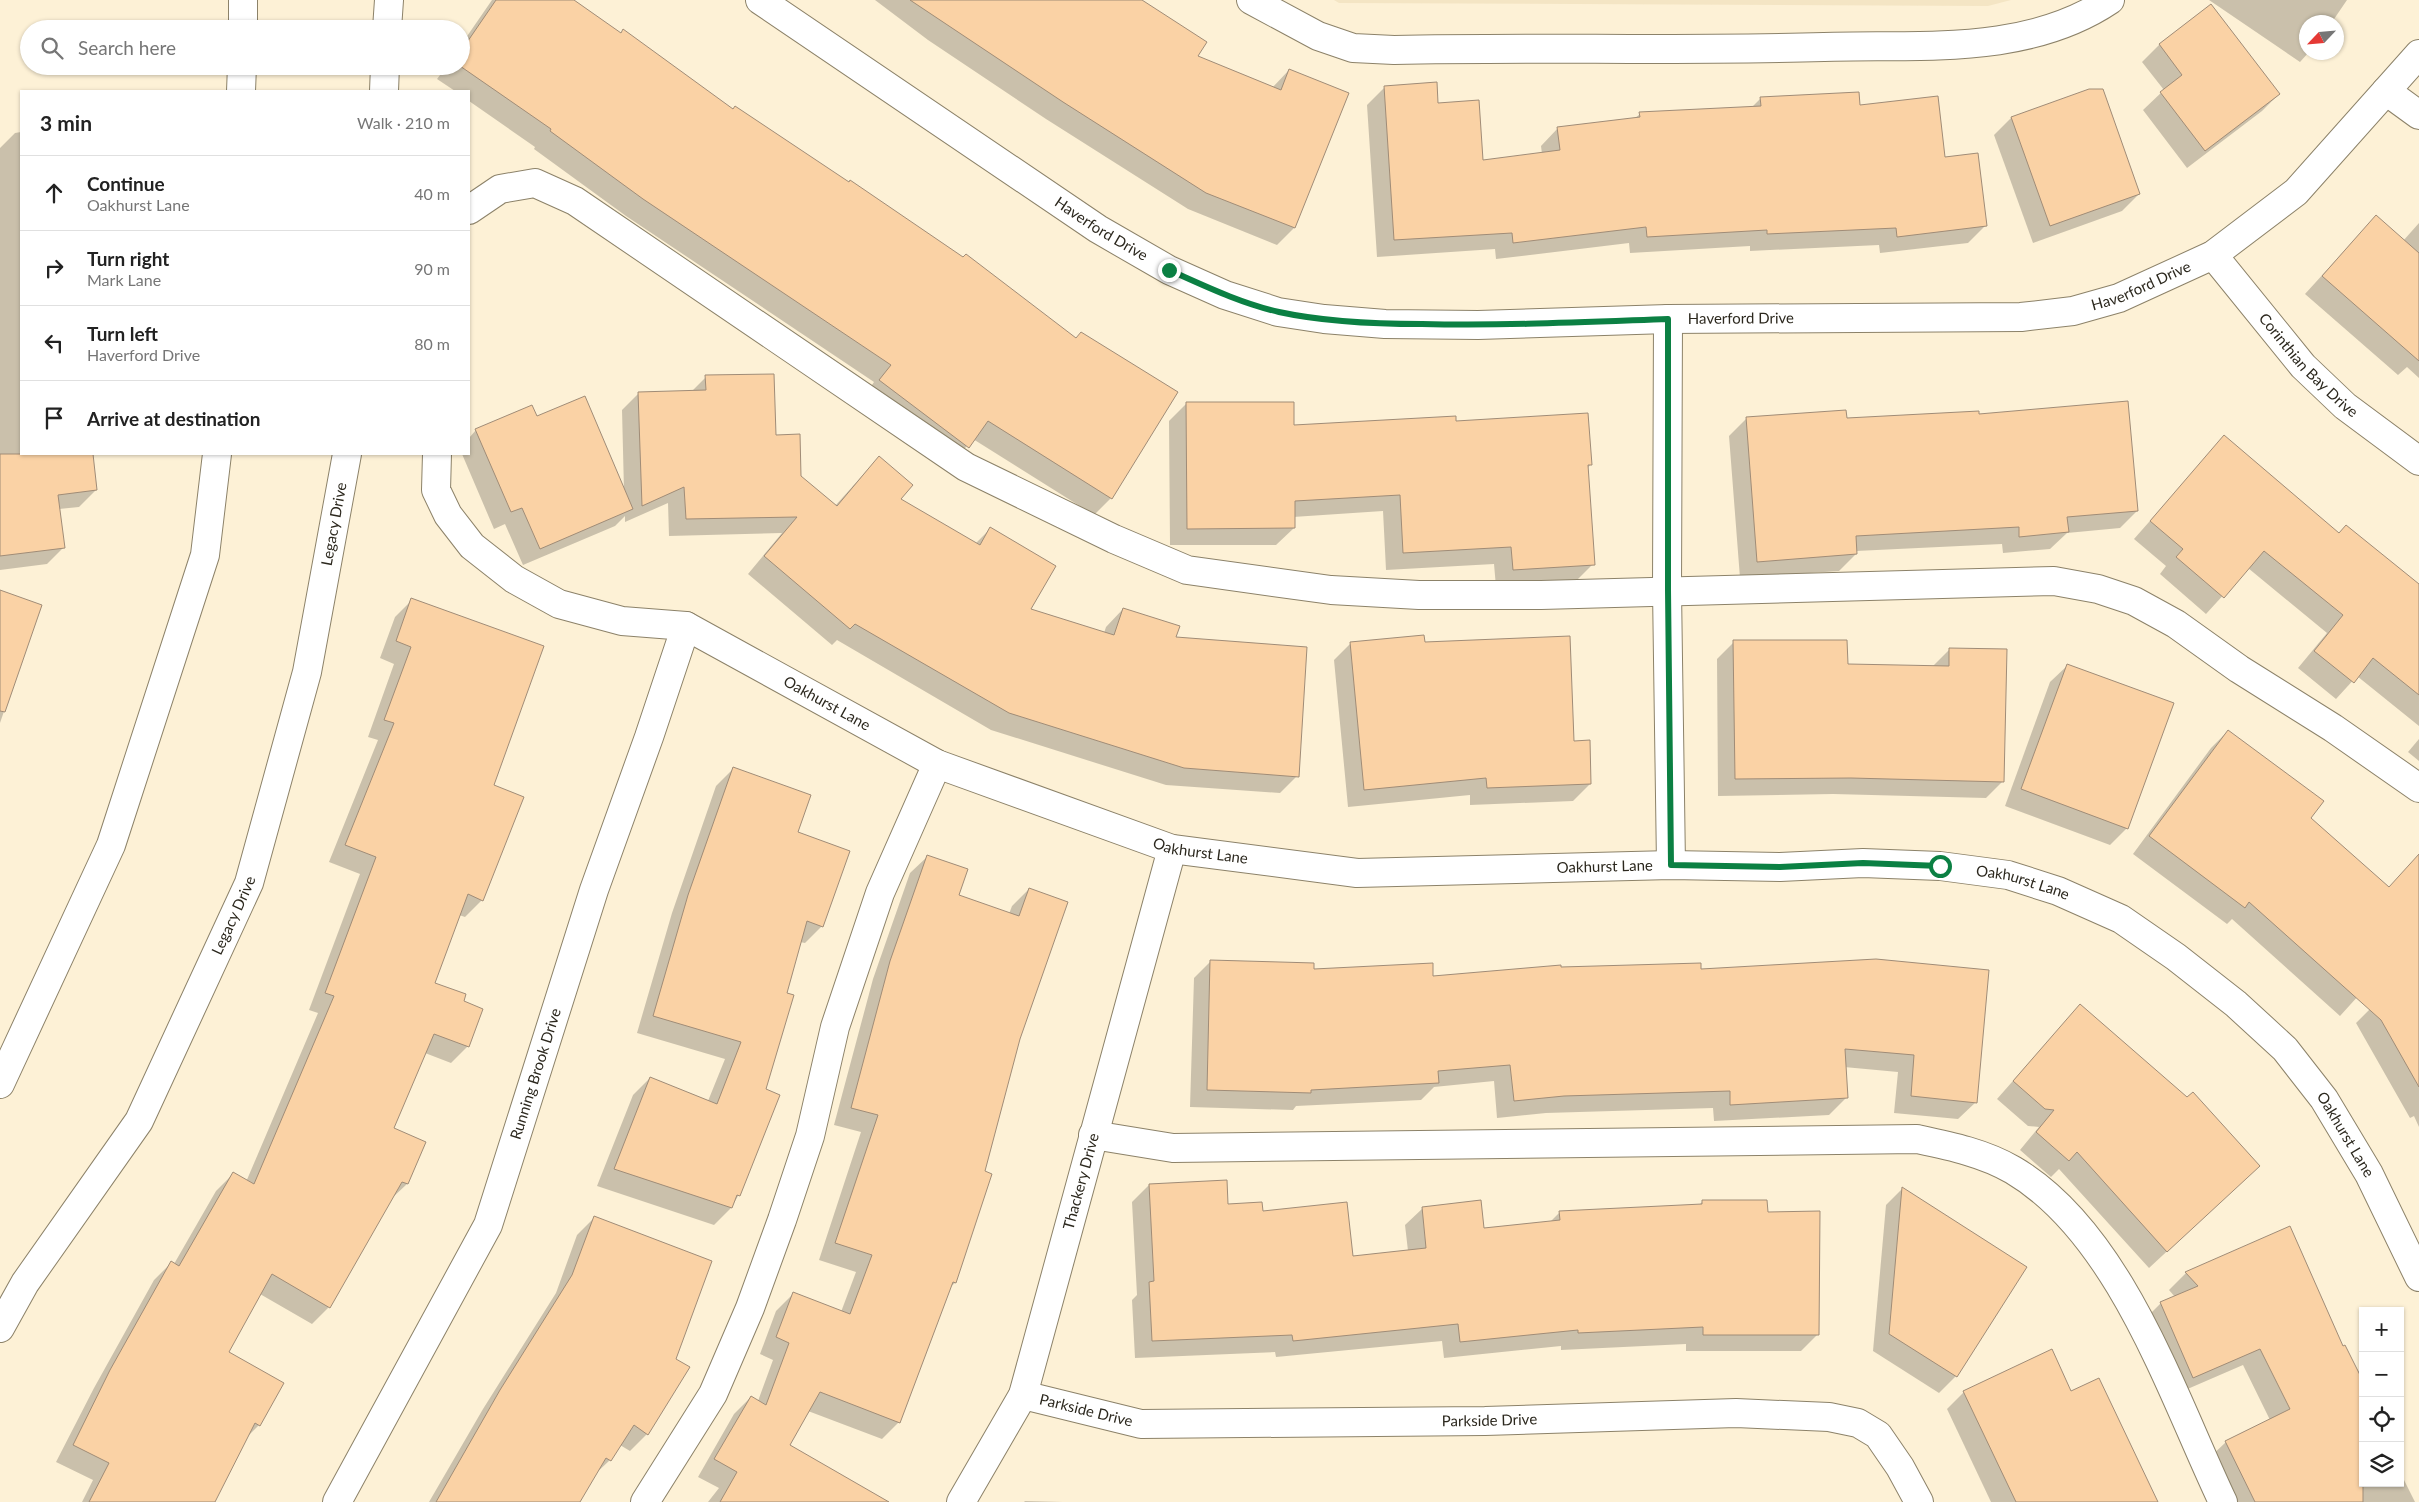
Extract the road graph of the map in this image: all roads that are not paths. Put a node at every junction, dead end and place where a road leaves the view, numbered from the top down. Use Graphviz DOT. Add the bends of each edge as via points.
graph roads {
  1 [pos="243,0"];
  2 [pos="388,0"];
  3 [pos="760,0"];
  4 [pos="1251,0"];
  5 [pos="2110,0"];
  6 [pos="243,20"];
  7 [pos="387,20"];
  8 [pos="2419,54"];
  9 [pos="242,75"];
  10 [pos="385,75"];
  11 [pos="241,90"];
  12 [pos="384,90"];
  13 [pos="2386,91"];
  14 [pos="2419,115"];
  15 [pos="470,209"];
  16 [pos="2213,255"];
  17 [pos="1668,319"];
  18 [pos="217,455"];
  19 [pos="347,455"];
  20 [pos="437,455"];
  21 [pos="2419,461"];
  22 [pos="1668,590"];
  23 [pos="686,626"];
  24 [pos="937,764"];
  25 [pos="2419,788"];
  26 [pos="1172,849"];
  27 [pos="1671,865"];
  28 [pos="0,1084"];
  29 [pos="1093,1135"];
  30 [pos="2419,1277"];
  31 [pos="0,1328"];
  32 [pos="1023,1395"];
  33 [pos="337,1502"];
  34 [pos="645,1502"];
  35 [pos="961,1502"];
  36 [pos="1919,1502"];
  37 [pos="2224,1502"];
  1 -- 6 [label="street"];
  2 -- 7 [label="street"];
  3 -- 17 [label="street, Haverford Drive" via="1098,229 1169,270 1225,295 1278,312 1385,324 1478,325"];
  4 -- 5 [label="street" via="1318,36 1353,48 1394,50 1739,49 1980,44 2058,26 2092,12"];
  8 -- 13 [label="street, Haverford Drive"];
  9 -- 11 [label="street"];
  10 -- 12 [label="street"];
  13 -- 14 [label="street"];
  13 -- 16 [label="street, Haverford Drive" via="2296,192"];
  15 -- 22 [label="street" via="500,189 535,183 575,201 966,467 1114,539 1187,570 1331,590 1420,595 1541,596"];
  16 -- 17 [label="street, Haverford Drive" via="2119,298 2073,311 2021,317"];
  16 -- 21 [label="street, Corinthian Bay Drive" via="2302,366 2345,406"];
  17 -- 22 [label="street"];
  18 -- 28 [label="street" via="205,555 110,845"];
  19 -- 31 [label="street, Legacy Drive" via="307,672 249,883 139,1122 26,1283"];
  20 -- 23 [label="street" via="436,490 448,515 472,546 514,579 559,604 622,621"];
  22 -- 25 [label="street" via="2054,581 2098,589 2134,601 2176,624 2239,670 2333,728"];
  22 -- 27 [label="street"];
  23 -- 24 [label="street, Oakhurst Lane"];
  23 -- 33 [label="street, Running Brook Drive" via="594,890 488,1225"];
  24 -- 26 [label="street, Oakhurst Lane"];
  24 -- 34 [label="street" via="880,893 835,1027 810,1136 750,1308 713,1394"];
  26 -- 27 [label="street, Oakhurst Lane" via="1356,873"];
  26 -- 29 [label="street, Thackery Drive"];
  27 -- 30 [label="street, Oakhurst Lane" via="1780,867 1863,863 1940,866 2008,875 2058,891 2121,919 2236,1004 2285,1049 2324,1099 2370,1174"];
  29 -- 32 [label="street, Thackery Drive"];
  29 -- 37 [label="street" via="1174,1148 1916,1139 1968,1150 2014,1170 2055,1202 2084,1234 2124,1292"];
  32 -- 35 [label="street, Thackery Drive"];
  32 -- 36 [label="street, Parkside Drive" via="1140,1424 1485,1421 1736,1413 1829,1417 1858,1424 1878,1435"];
}
